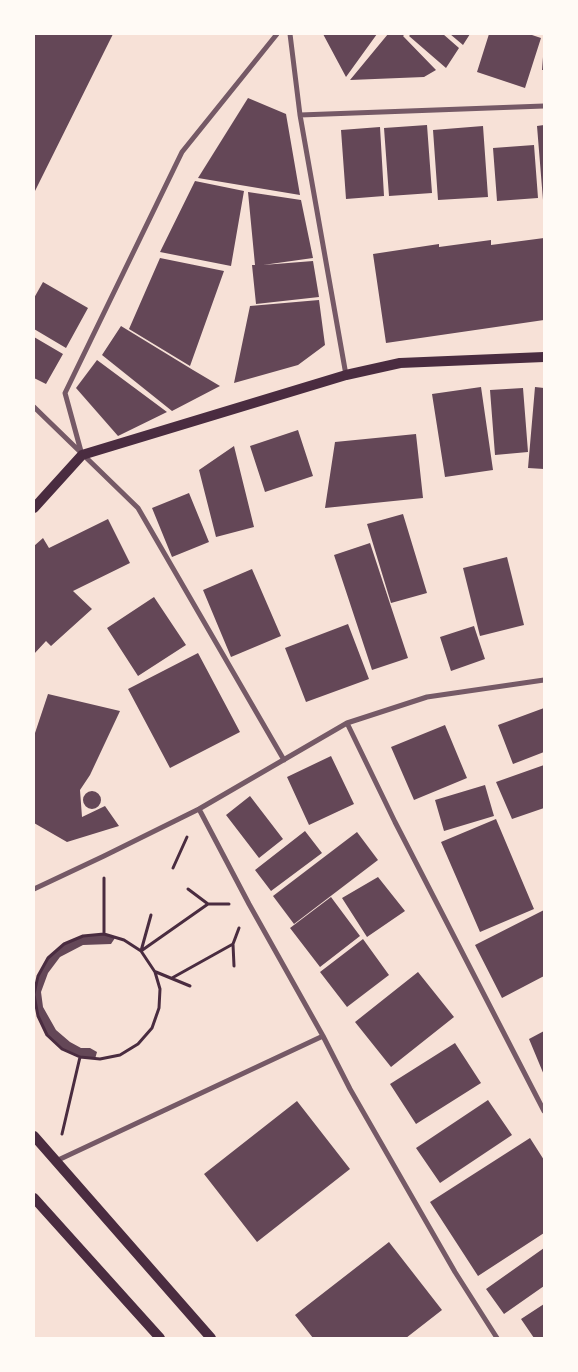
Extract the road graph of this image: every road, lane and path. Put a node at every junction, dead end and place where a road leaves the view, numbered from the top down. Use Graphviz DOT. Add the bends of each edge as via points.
graph roads {
  1 [pos="277,34"];
  2 [pos="290,34"];
  3 [pos="544,106"];
  4 [pos="300,116"];
  5 [pos="544,357"];
  6 [pos="346,375"];
  7 [pos="34,407"];
  8 [pos="82,455"];
  9 [pos="34,508"];
  10 [pos="544,680"];
  11 [pos="347,723"];
  12 [pos="284,760"];
  13 [pos="199,809"];
  14 [pos="104,856"];
  15 [pos="34,889"];
  16 [pos="188,889"];
  17 [pos="208,904"];
  18 [pos="249,904"];
  19 [pos="150,915"];
  20 [pos="104,934"];
  21 [pos="233,944"];
  22 [pos="141,952"];
  23 [pos="234,966"];
  24 [pos="155,972"];
  25 [pos="172,978"];
  26 [pos="35,985"];
  27 [pos="190,986"];
  28 [pos="34,994"];
  29 [pos="323,1036"];
  30 [pos="80,1057"];
  31 [pos="544,1111"];
  32 [pos="63,1128"];
  33 [pos="34,1136"];
  34 [pos="56,1161"];
  35 [pos="34,1198"];
  36 [pos="158,1338"];
  37 [pos="211,1338"];
  38 [pos="496,1338"];
  1 -- 8 [label="street" via="182,152 65,393"];
  2 -- 4 [label="street"];
  3 -- 4 [label="street"];
  4 -- 6 [label="street"];
  5 -- 6 [label="main road" via="400,363"];
  6 -- 8 [label="main road"];
  7 -- 8 [label="street"];
  8 -- 9 [label="main road"];
  8 -- 12 [label="street" via="138,508"];
  10 -- 11 [label="street" via="427,696"];
  11 -- 12 [label="street"];
  11 -- 31 [label="street"];
  12 -- 13 [label="street"];
  13 -- 14 [label="street"];
  13 -- 18 [label="street"];
  14 -- 15 [label="street"];
  14 -- 20 [label="path"];
  16 -- 17 [label="path"];
  17 -- 18 [label="path"];
  17 -- 22 [label="path"];
  18 -- 21 [label="path"];
  18 -- 29 [label="street"];
  19 -- 22 [label="path"];
  20 -- 22 [label="path" via="124,940"];
  20 -- 26 [label="path" via="83,936 64,944 48,958"];
  21 -- 23 [label="path"];
  21 -- 25 [label="path"];
  22 -- 24 [label="path"];
  24 -- 25 [label="path"];
  24 -- 30 [label="path" via="160,989 159,1008 152,1028 138,1044 120,1055 100,1059"];
  25 -- 27 [label="path"];
  26 -- 28 [label="path"];
  28 -- 30 [label="path" via="38,1016 47,1035 62,1049"];
  29 -- 34 [label="street"];
  29 -- 38 [label="street" via="350,1089"];
  30 -- 32 [label="path"];
  33 -- 34 [label="main road"];
  34 -- 37 [label="main road"];
  35 -- 36 [label="main road"];
}
